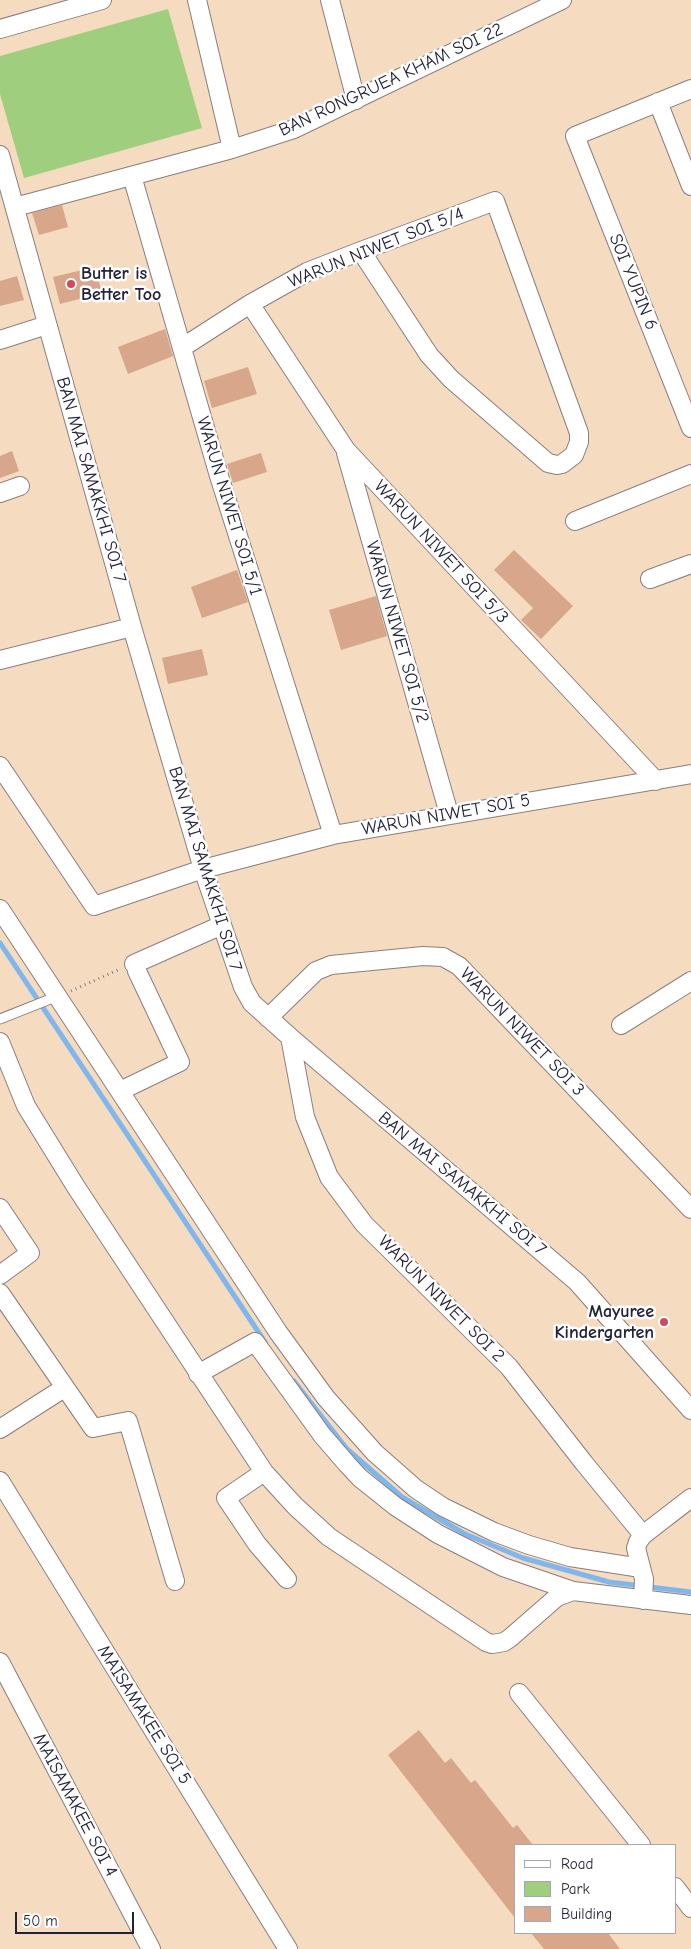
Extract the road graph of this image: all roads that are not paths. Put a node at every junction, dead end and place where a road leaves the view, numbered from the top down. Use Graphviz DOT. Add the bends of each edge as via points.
graph roads {
  1 [pos="102,0"];
  2 [pos="197,0"];
  3 [pos="330,0"];
  4 [pos="562,0"];
  5 [pos="0,29"];
  6 [pos="691,89"];
  7 [pos="356,100"];
  8 [pos="658,102"];
  9 [pos="232,149"];
  10 [pos="0,155"];
  11 [pos="132,176"];
  12 [pos="691,186"];
  13 [pos="14,207"];
  14 [pos="361,251"];
  15 [pos="250,304"];
  16 [pos="47,325"];
  17 [pos="0,340"];
  18 [pos="183,347"];
  19 [pos="691,428"];
  20 [pos="346,450"];
  21 [pos="691,474"];
  22 [pos="20,486"];
  23 [pos="0,493"];
  24 [pos="575,521"];
  25 [pos="691,564"];
  26 [pos="650,579"];
  27 [pos="132,627"];
  28 [pos="0,660"];
  29 [pos="0,766"];
  30 [pos="691,774"];
  31 [pos="656,781"];
  32 [pos="449,814"];
  33 [pos="333,835"];
  34 [pos="204,869"];
  35 [pos="0,909"];
  36 [pos="222,925"];
  37 [pos="691,981"];
  38 [pos="54,998"];
  39 [pos="268,1018"];
  40 [pos="0,1020"];
  41 [pos="621,1025"];
  42 [pos="290,1037"];
  43 [pos="0,1042"];
  44 [pos="120,1091"];
  45 [pos="0,1208"];
  46 [pos="691,1209"];
  47 [pos="0,1275"];
  48 [pos="0,1293"];
  49 [pos="198,1374"];
  50 [pos="64,1388"];
  51 [pos="691,1410"];
  52 [pos="0,1429"];
  53 [pos="264,1472"];
  54 [pos="0,1481"];
  55 [pos="691,1498"];
  56 [pos="644,1535"];
  57 [pos="287,1578"];
  58 [pos="176,1581"];
  59 [pos="643,1585"];
  60 [pos="572,1591"];
  61 [pos="691,1605"];
  62 [pos="0,1662"];
  63 [pos="520,1693"];
  64 [pos="640,1844"];
  65 [pos="676,1888"];
  66 [pos="691,1908"];
  67 [pos="151,1949"];
  68 [pos="288,1949"];
  1 -- 5 [label="street"];
  2 -- 9 [label="street"];
  3 -- 7 [label="street"];
  4 -- 7 [label="street, BAN RONGRUEA KHAM SOI 22"];
  6 -- 8 [label="street"];
  7 -- 9 [label="street, BAN RONGRUEA KHAM SOI 22" via="294,129"];
  8 -- 12 [label="street"];
  8 -- 19 [label="street, SOI YUPIN 6" via="575,136"];
  9 -- 11 [label="street, BAN RONGRUEA KHAM SOI 22"];
  10 -- 13 [label="street, BAN MAI SAMAKKHI SOI 7"];
  11 -- 13 [label="street, BAN RONGRUEA KHAM SOI 22"];
  11 -- 18 [label="street, WARUN NIWET SOI 5/1"];
  13 -- 16 [label="street, BAN MAI SAMAKKHI SOI 7"];
  14 -- 14 [label="street, WARUN NIWET SOI 5/4" via="495,201 579,433 578,450 569,460 556,465 548,463 440,367 411,330"];
  14 -- 15 [label="street, WARUN NIWET SOI 5/4" via="307,272"];
  15 -- 18 [label="street, WARUN NIWET SOI 5/4"];
  15 -- 20 [label="street, WARUN NIWET SOI 5/3"];
  16 -- 17 [label="street"];
  16 -- 27 [label="street, BAN MAI SAMAKKHI SOI 7"];
  18 -- 33 [label="street, WARUN NIWET SOI 5/1" via="219,476"];
  20 -- 31 [label="street, WARUN NIWET SOI 5/3"];
  20 -- 32 [label="street, WARUN NIWET SOI 5/2"];
  21 -- 24 [label="street"];
  22 -- 23 [label="street"];
  25 -- 26 [label="street"];
  27 -- 28 [label="street"];
  27 -- 34 [label="street, BAN MAI SAMAKKHI SOI 7"];
  29 -- 34 [label="street, WARUN NIWET SOI 5" via="94,906"];
  30 -- 31 [label="street, WARUN NIWET SOI 5"];
  31 -- 32 [label="street, WARUN NIWET SOI 5"];
  32 -- 33 [label="street, WARUN NIWET SOI 5"];
  33 -- 34 [label="street, WARUN NIWET SOI 5"];
  34 -- 36 [label="street, BAN MAI SAMAKKHI SOI 7"];
  35 -- 38 [label="street"];
  36 -- 39 [label="street, BAN MAI SAMAKKHI SOI 7" via="242,987 252,1004"];
  36 -- 44 [label="street" via="136,967 180,1062"];
  37 -- 41 [label="street"];
  38 -- 40 [label="lane"];
  38 -- 44 [label="street"];
  39 -- 42 [label="street, BAN MAI SAMAKKHI SOI 7"];
  39 -- 46 [label="street, WARUN NIWET SOI 3" via="316,971 331,965 423,956 443,958 459,966"];
  42 -- 51 [label="street, BAN MAI SAMAKKHI SOI 7" via="577,1282"];
  42 -- 56 [label="street, WARUN NIWET SOI 2" via="306,1117 329,1177 364,1224 509,1367"];
  43 -- 49 [label="street" via="26,1106"];
  44 -- 59 [label="street" via="278,1332 326,1398 389,1467 443,1507 477,1525"];
  45 -- 47 [label="street" via="30,1254"];
  48 -- 50 [label="street"];
  49 -- 53 [label="street"];
  49 -- 60 [label="street" via="255,1342 322,1435 378,1492 431,1530 479,1556"];
  50 -- 52 [label="street"];
  50 -- 58 [label="street" via="93,1428 128,1421"];
  53 -- 57 [label="street" via="226,1498 257,1544"];
  53 -- 60 [label="street" via="329,1538 486,1642 504,1642 557,1597"];
  54 -- 68 [label="street, MAISAMAKEE SOI 5"];
  55 -- 56 [label="street"];
  56 -- 59 [label="street" via="636,1548"];
  59 -- 60 [label="street"];
  59 -- 61 [label="street"];
  62 -- 67 [label="street, MAISAMAKEE SOI 4"];
  63 -- 64 [label="street"];
  65 -- 66 [label="street"];
}
